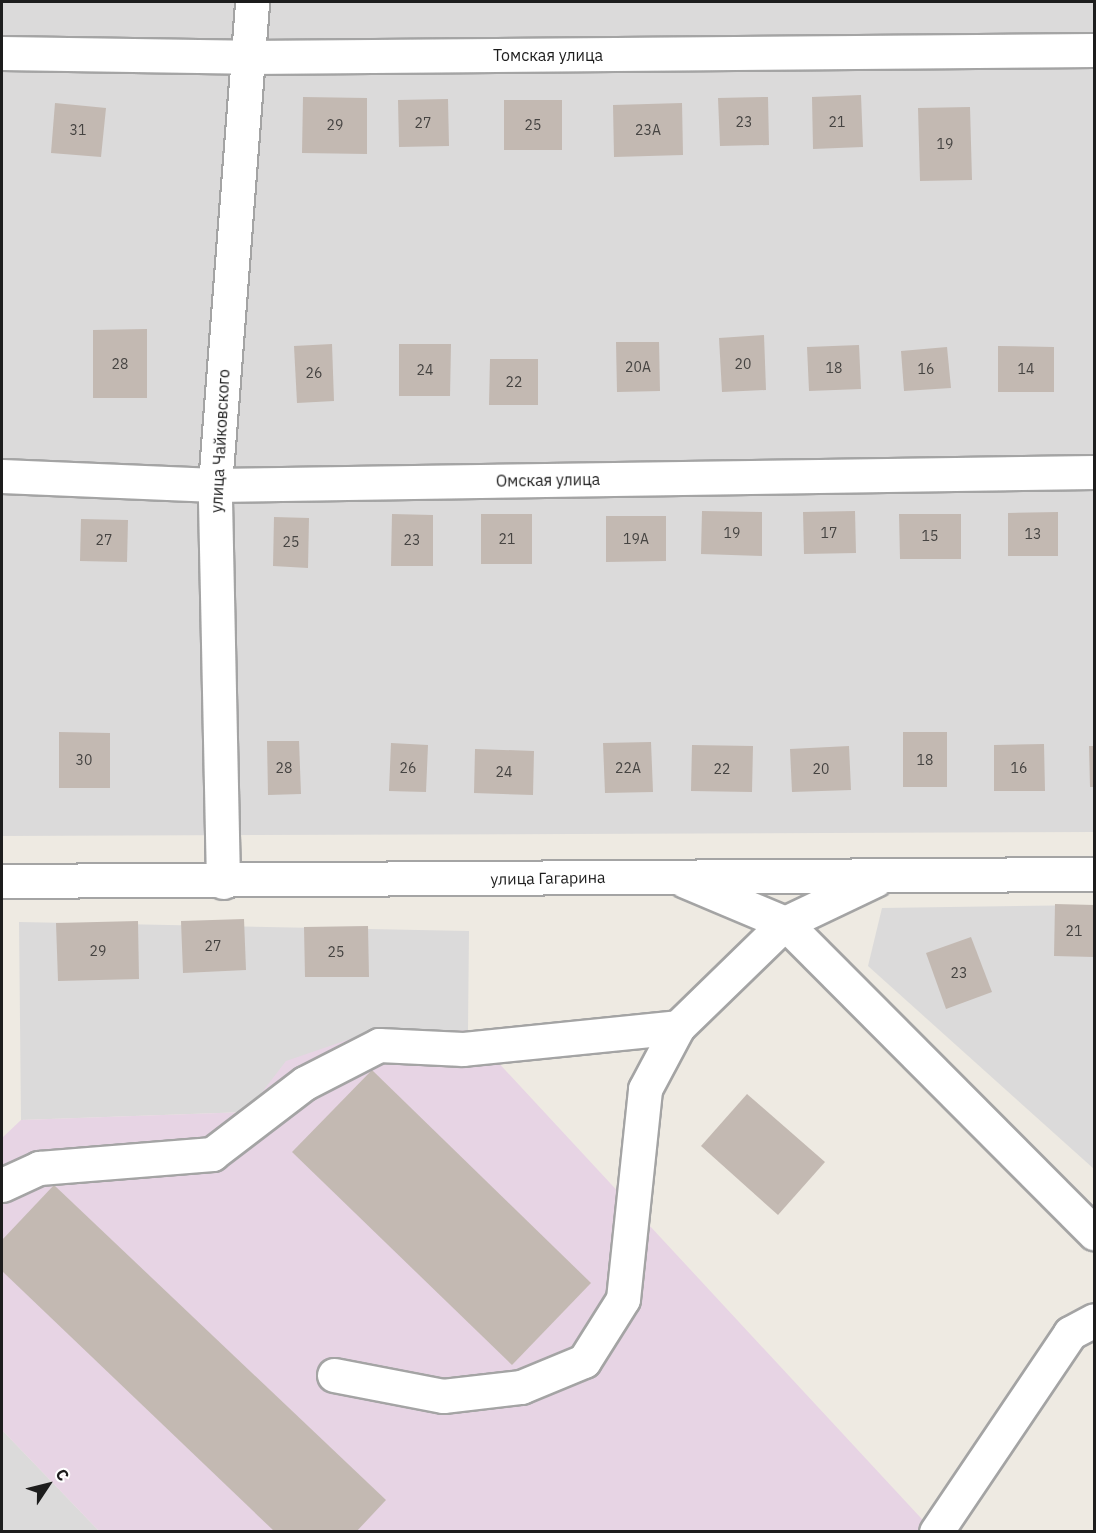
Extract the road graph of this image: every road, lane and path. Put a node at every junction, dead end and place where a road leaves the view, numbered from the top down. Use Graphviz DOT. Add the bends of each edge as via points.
graph roads {
  1 [pos="252,2"];
  2 [pos="1095,50"];
  3 [pos="2,53"];
  4 [pos="247,57"];
  5 [pos="1095,472"];
  6 [pos="2,476"];
  7 [pos="214,485"];
  8 [pos="1095,874"];
  9 [pos="885,875"];
  10 [pos="672,876"];
  11 [pos="2,881"];
  12 [pos="223,882"];
  13 [pos="785,923"];
  14 [pos="678,1027"];
  15 [pos="2,1185"];
  16 [pos="1095,1233"];
  17 [pos="1095,1320"];
  18 [pos="334,1375"];
  19 [pos="936,1532"];
  1 -- 4 [label="street, улица Чайковского"];
  2 -- 4 [label="street, Томская улица"];
  3 -- 4 [label="street, Томская улица"];
  4 -- 7 [label="street, улица Чайковского"];
  5 -- 7 [label="street, Омская улица"];
  6 -- 7 [label="street, Омская улица"];
  7 -- 12 [label="street, улица Чайковского"];
  8 -- 9 [label="street, улица Гагарина"];
  9 -- 10 [label="street, улица Гагарина"];
  9 -- 13 [label="street"];
  10 -- 12 [label="street, улица Гагарина"];
  10 -- 13 [label="street"];
  11 -- 12 [label="street, улица Гагарина"];
  13 -- 14 [label="street"];
  13 -- 16 [label="street"];
  14 -- 15 [label="street" via="463,1049 379,1045 305,1083 212,1154 39,1168"];
  14 -- 18 [label="street" via="645,1089 623,1299 584,1361 521,1386 443,1396"];
  17 -- 19 [label="street" via="1070,1333"];
}
